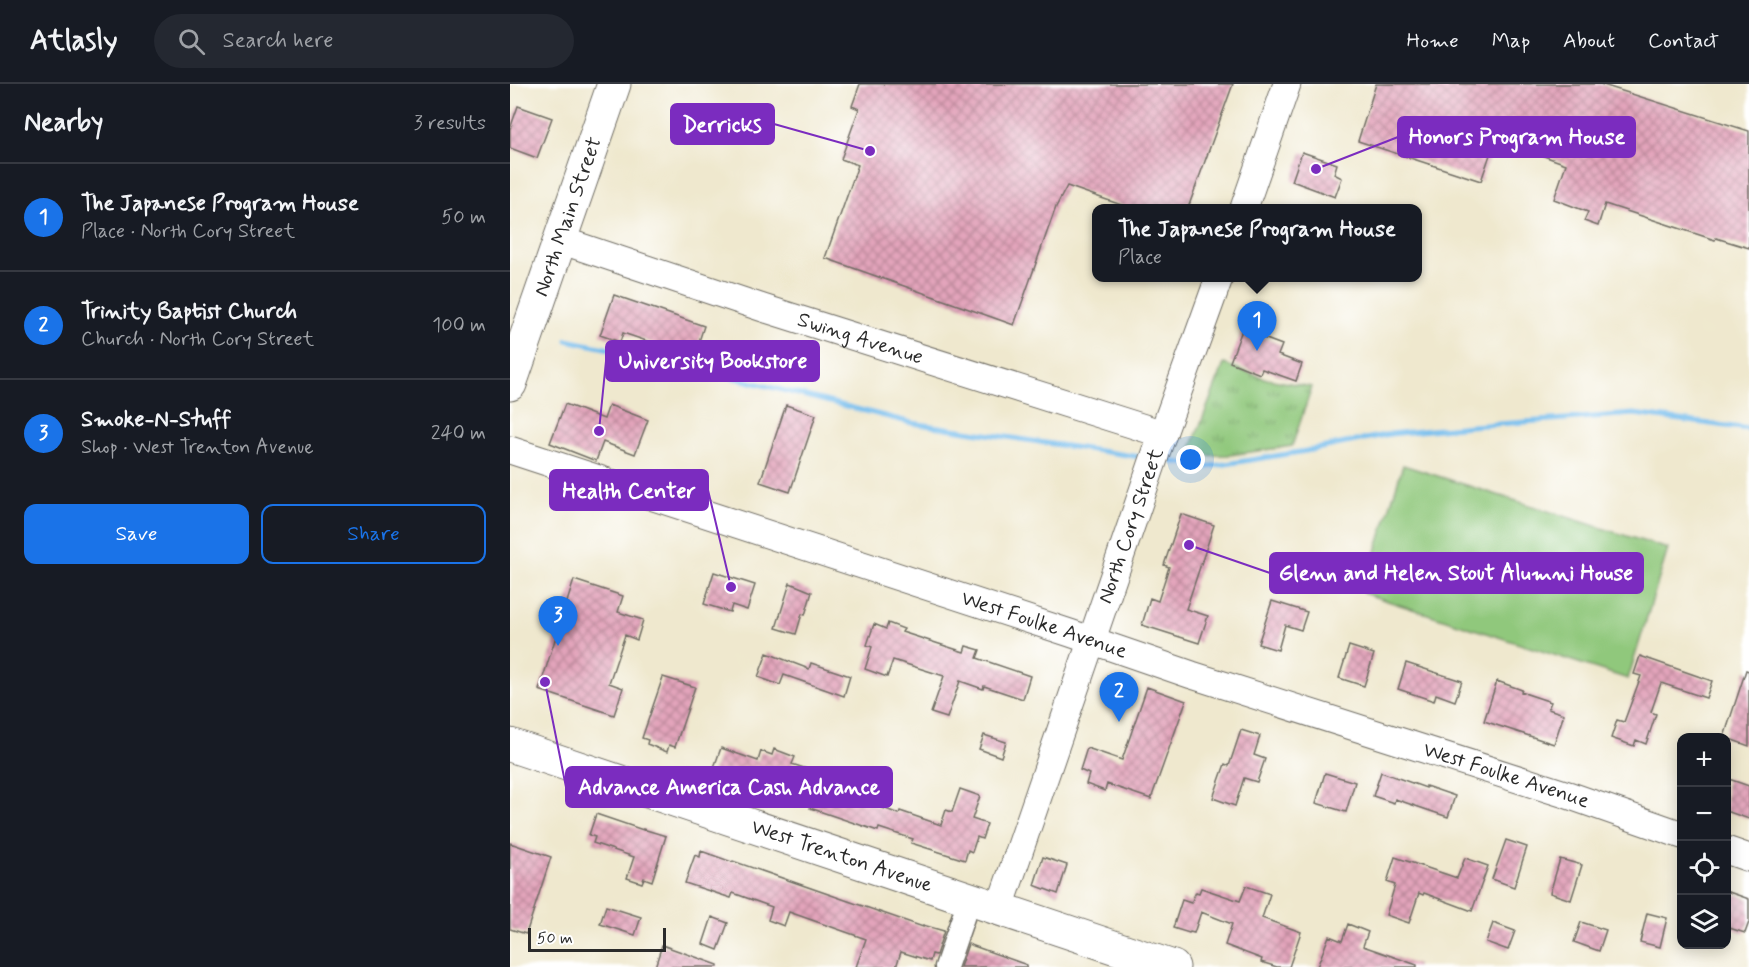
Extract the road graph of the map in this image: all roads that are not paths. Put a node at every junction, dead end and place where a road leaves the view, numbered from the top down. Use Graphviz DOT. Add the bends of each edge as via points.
graph roads {
  1 [pos="613,84"];
  2 [pos="1287,84"];
  3 [pos="1245,204"];
  4 [pos="560,240"];
  5 [pos="1218,282"];
  6 [pos="510,384"];
  7 [pos="1160,442"];
  8 [pos="510,450"];
  9 [pos="1091,641"];
  10 [pos="510,745"];
  11 [pos="1677,833"];
  12 [pos="1731,852"];
  13 [pos="1749,858"];
  14 [pos="984,905"];
  15 [pos="946,967"];
  16 [pos="1173,967"];
  1 -- 4 [label="main road, North Main Street"];
  2 -- 3 [label="street"];
  4 -- 6 [label="main road, North Main Street"];
  4 -- 7 [label="street, Swing Avenue"];
  5 -- 7 [label="street, North Cory Street"];
  7 -- 9 [label="street, North Cory Street"];
  8 -- 9 [label="street, West Foulke Avenue"];
  9 -- 11 [label="street, West Foulke Avenue"];
  9 -- 14 [label="street, North Cory Street"];
  10 -- 14 [label="main road, West Trenton Avenue"];
  12 -- 13 [label="street"];
  14 -- 15 [label="street, North Cory Street"];
  14 -- 16 [label="main road, West Trenton Avenue"];
}
